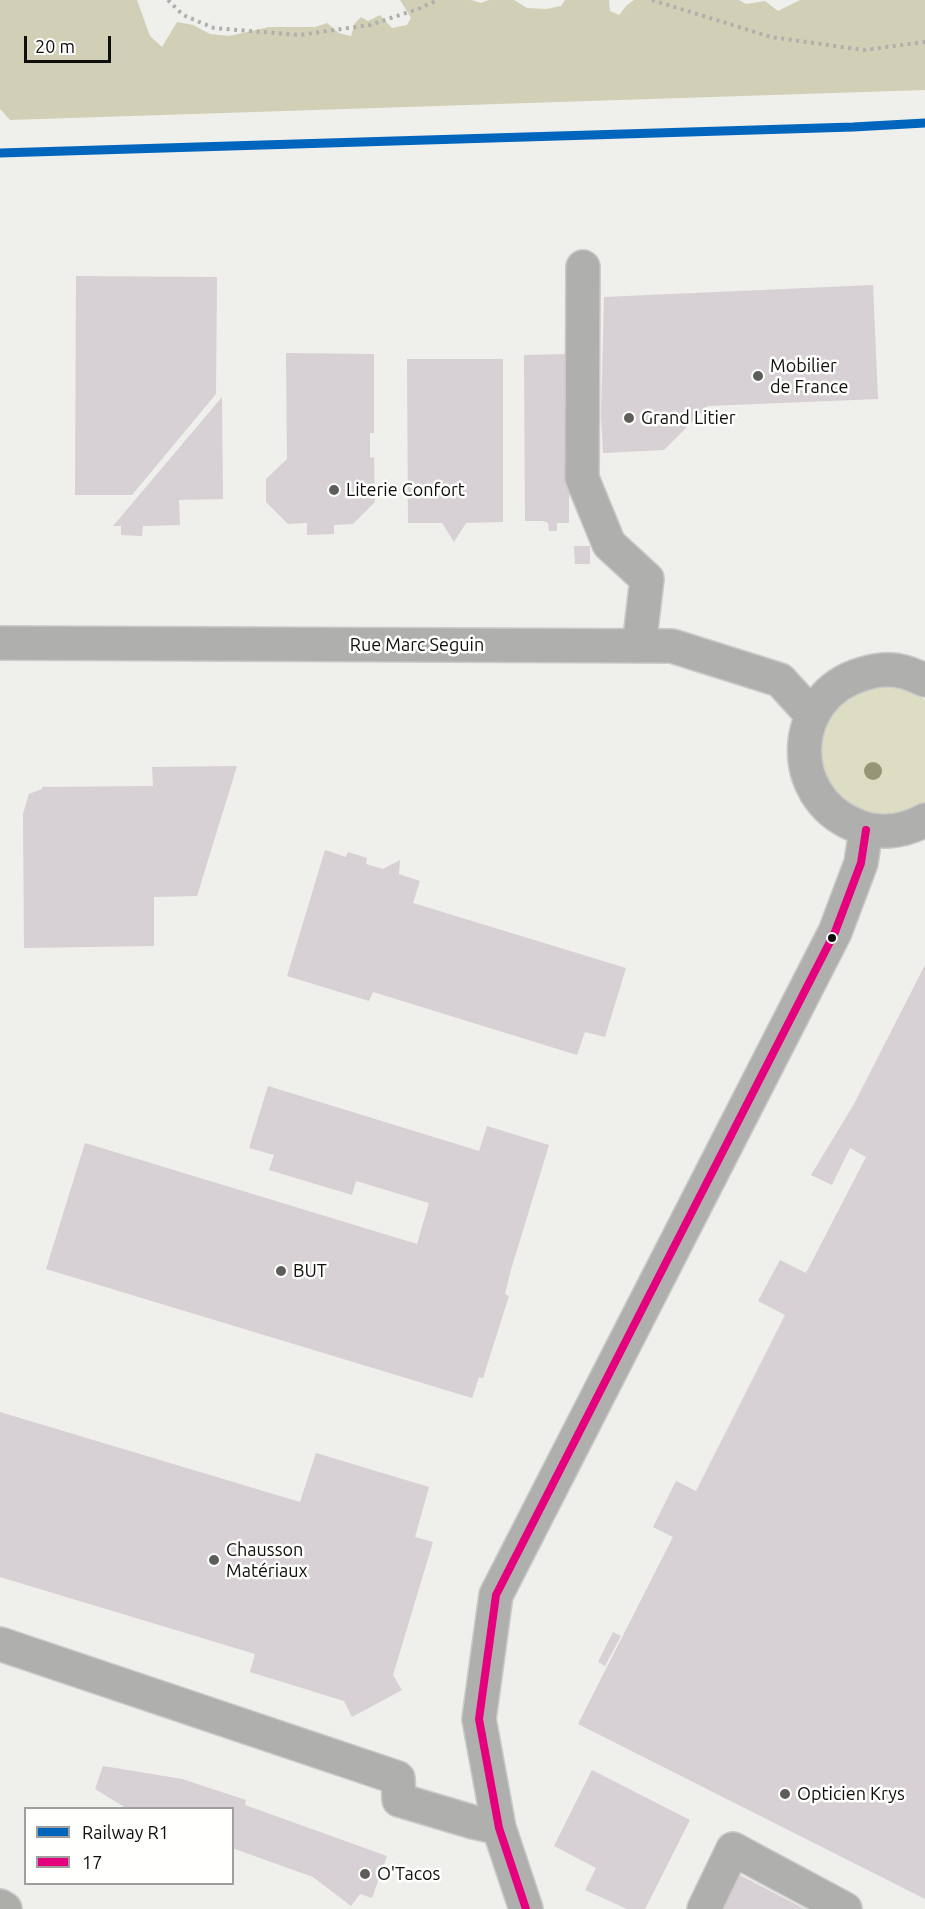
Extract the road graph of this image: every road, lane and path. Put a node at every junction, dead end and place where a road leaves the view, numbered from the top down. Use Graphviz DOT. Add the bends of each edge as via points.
graph roads {
  1 [pos="168,0"];
  2 [pos="438,0"];
  3 [pos="652,0"];
  4 [pos="925,42"];
  5 [pos="583,267"];
  6 [pos="0,643"];
  7 [pos="639,646"];
  8 [pos="925,680"];
  9 [pos="812,715"];
  10 [pos="925,820"];
  11 [pos="866,830"];
  12 [pos="0,1644"];
  13 [pos="500,1828"];
  14 [pos="0,1906"];
  15 [pos="5,1909"];
  16 [pos="526,1909"];
  17 [pos="704,1909"];
  18 [pos="845,1909"];
  1 -- 2 [label="path" via="183,15 214,28 299,35 370,25"];
  3 -- 4 [label="path" via="771,37 864,50"];
  5 -- 7 [label="street" via="582,478 609,544 647,579"];
  6 -- 7 [label="street, Rue Marc Seguin"];
  7 -- 9 [label="street, Rue Marc Seguin" via="672,646 780,680"];
  8 -- 9 [label="street" via="902,671 876,670 850,678 828,693"];
  9 -- 11 [label="street" via="804,754 811,785 825,806"];
  10 -- 11 [label="street" via="914,827 890,832"];
  11 -- 13 [label="street" via="861,863 835,932 496,1595 479,1719"];
  12 -- 13 [label="street" via="398,1778 399,1800"];
  13 -- 16 [label="street"];
  14 -- 15 [label="highway"];
  17 -- 18 [label="street" via="733,1849"];
}
